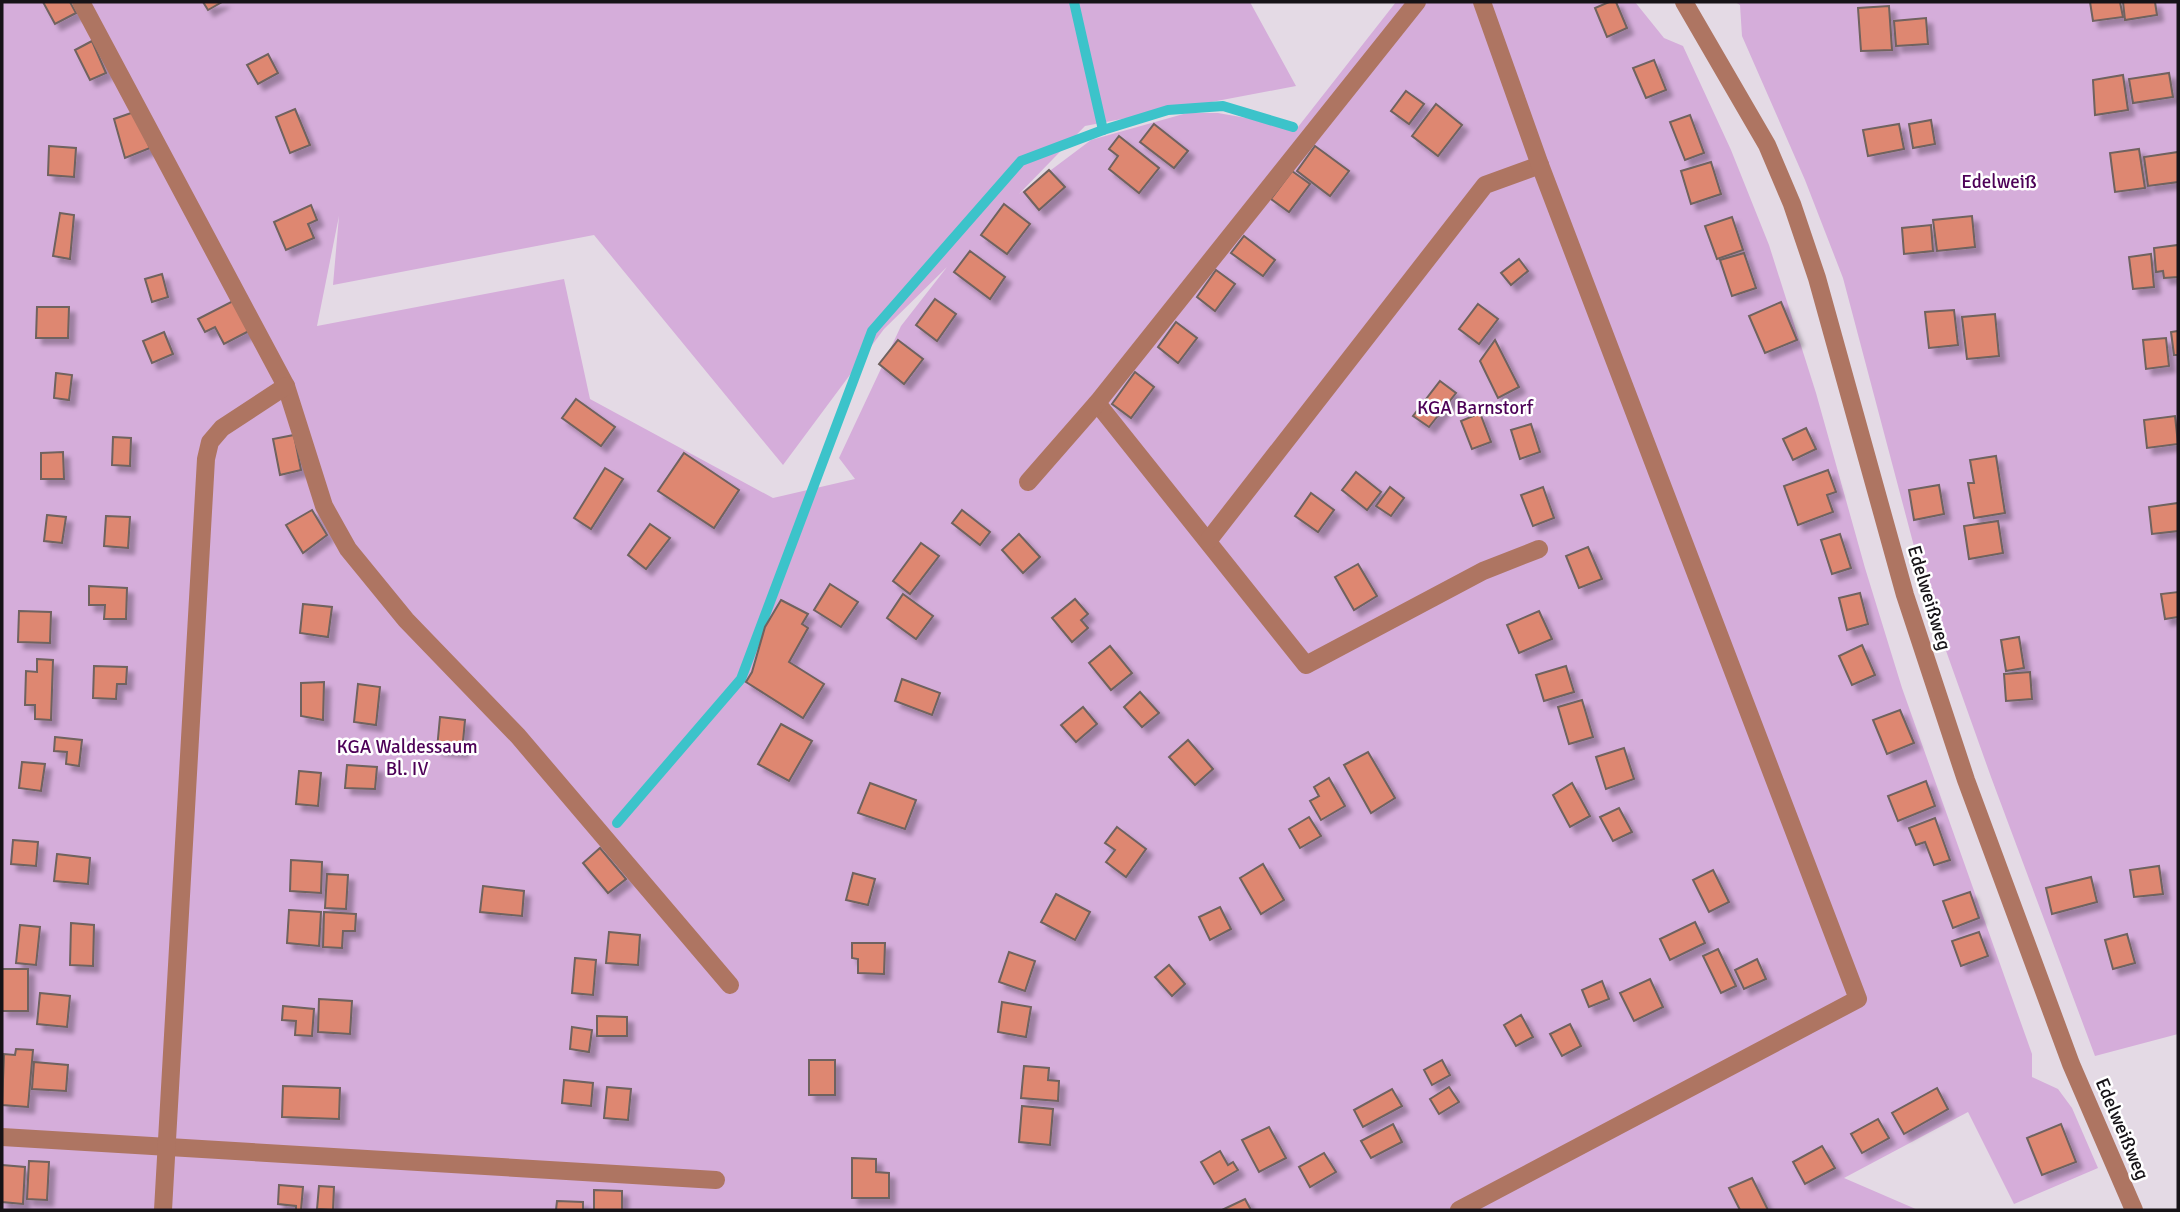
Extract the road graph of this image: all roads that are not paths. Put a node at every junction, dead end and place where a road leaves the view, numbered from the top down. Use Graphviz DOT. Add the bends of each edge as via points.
graph roads {
  1 [pos="81,2"];
  2 [pos="1417,2"];
  3 [pos="1482,2"];
  4 [pos="1684,2"];
  5 [pos="1540,165"];
  6 [pos="286,386"];
  7 [pos="1097,403"];
  8 [pos="1028,482"];
  9 [pos="1208,541"];
  10 [pos="1539,549"];
  11 [pos="730,985"];
  12 [pos="2,1136"];
  13 [pos="167,1146"];
  14 [pos="716,1180"];
  15 [pos="163,1210"];
  16 [pos="1459,1210"];
  17 [pos="2134,1210"];
  1 -- 6 [label="street"];
  2 -- 7 [label="street"];
  3 -- 5 [label="street"];
  4 -- 17 [label="street, Edelweißweg" via="1767,145 1792,204 1825,304 1905,596 1962,767 2071,1064"];
  5 -- 9 [label="street" via="1485,185"];
  5 -- 16 [label="street" via="1858,999"];
  6 -- 11 [label="street" via="324,506 348,549 406,620 518,736"];
  6 -- 13 [label="street" via="222,428 210,442 206,459"];
  7 -- 8 [label="street"];
  7 -- 9 [label="street"];
  9 -- 10 [label="street" via="1306,666 1483,571"];
  12 -- 13 [label="street"];
  13 -- 14 [label="street"];
  13 -- 15 [label="street"];
}
